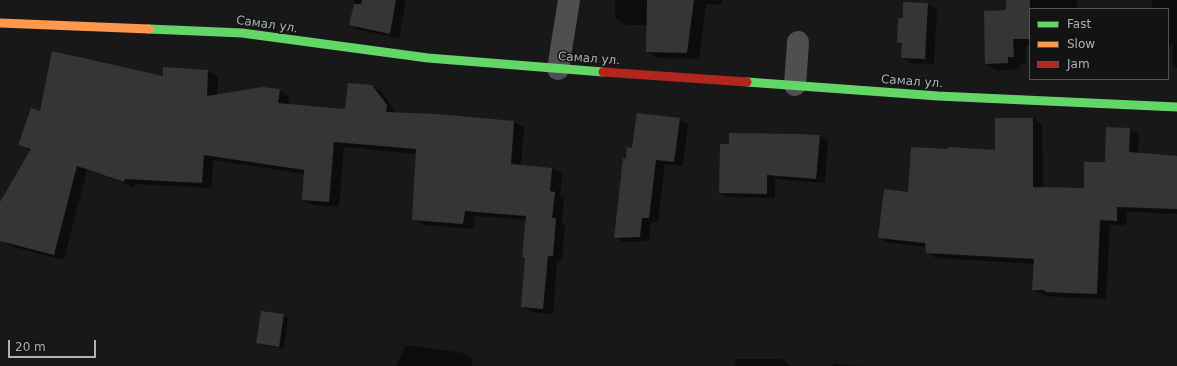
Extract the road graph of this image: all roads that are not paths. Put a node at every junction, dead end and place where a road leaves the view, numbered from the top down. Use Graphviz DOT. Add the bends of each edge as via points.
graph roads {
  1 [pos="569,0"];
  2 [pos="0,23"];
  3 [pos="798,42"];
  4 [pos="558,69"];
  5 [pos="795,85"];
  6 [pos="1177,107"];
  1 -- 4 [label="street"];
  2 -- 4 [label="street, Самал ул." via="242,33 428,58"];
  3 -- 5 [label="street"];
  4 -- 5 [label="street, Самал ул."];
  5 -- 6 [label="street, Самал ул." via="938,96"];
}
